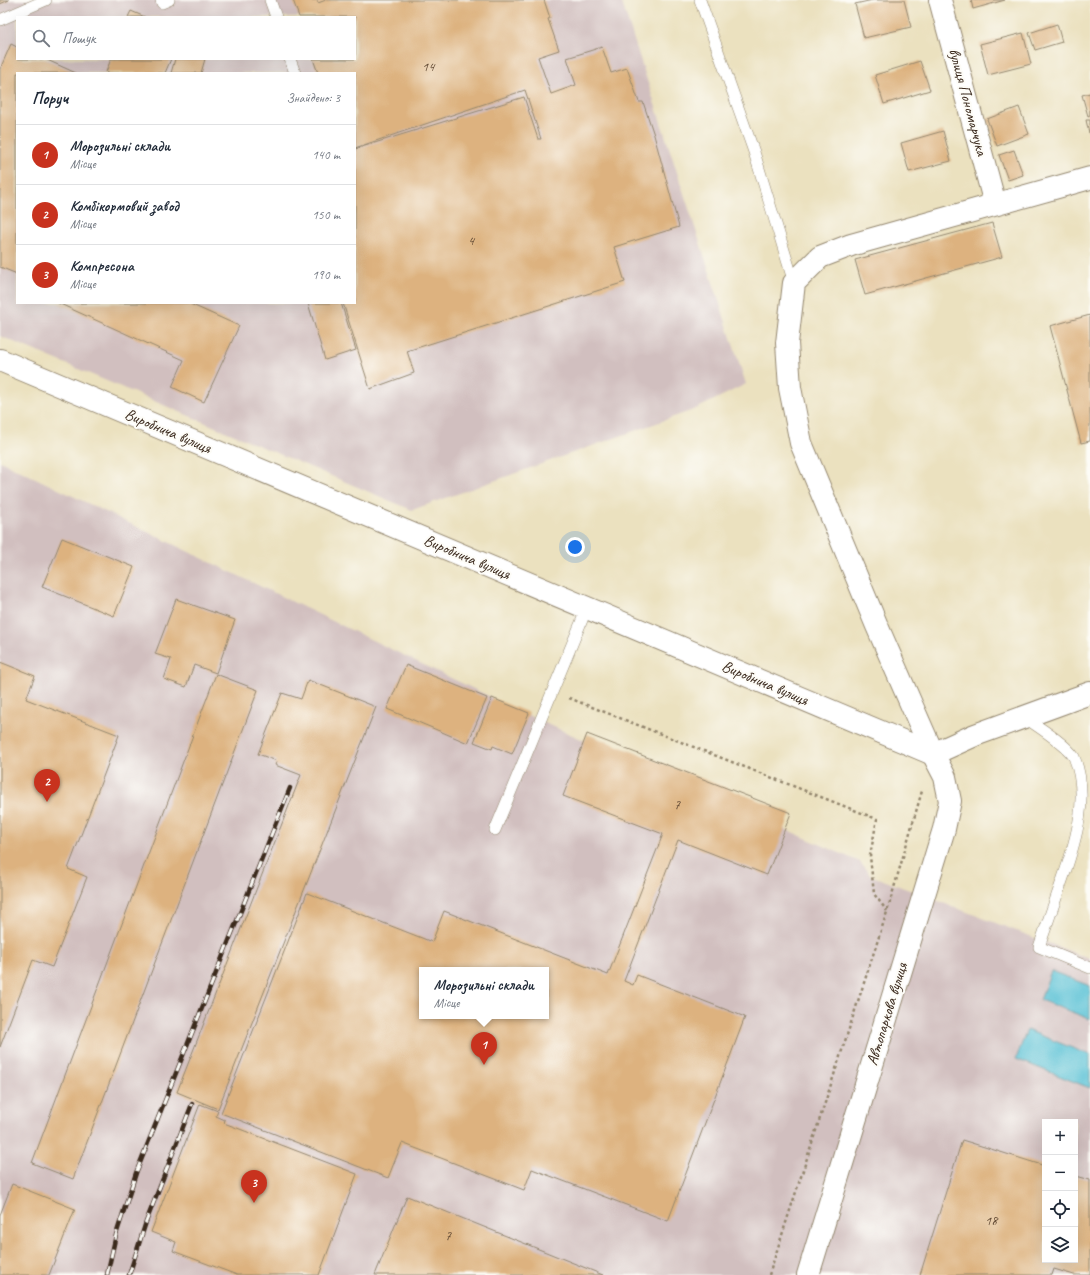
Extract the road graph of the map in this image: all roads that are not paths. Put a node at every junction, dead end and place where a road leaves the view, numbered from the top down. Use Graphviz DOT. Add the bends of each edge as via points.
graph roads {
  1 [pos="46,0"];
  2 [pos="161,0"];
  3 [pos="169,0"];
  4 [pos="270,0"];
  5 [pos="700,0"];
  6 [pos="940,0"];
  7 [pos="276,16"];
  8 [pos="0,20"];
  9 [pos="290,60"];
  10 [pos="295,72"];
  11 [pos="1090,178"];
  12 [pos="995,204"];
  13 [pos="794,283"];
  14 [pos="0,360"];
  15 [pos="587,608"];
  16 [pos="1090,693"];
  17 [pos="1024,717"];
  18 [pos="933,754"];
  19 [pos="496,830"];
  20 [pos="1090,968"];
  21 [pos="808,1275"];
  1 -- 8 [label="lane"];
  2 -- 3 [label="lane" via="162,3"];
  4 -- 7 [label="lane"];
  5 -- 13 [label="lane" via="754,152"];
  6 -- 12 [label="street, вулиця Пономарчука"];
  9 -- 10 [label="lane"];
  11 -- 12 [label="street"];
  12 -- 13 [label="street" via="851,245 820,257"];
  13 -- 18 [label="street, Автопаркова вулиця" via="787,343 790,388 801,443"];
  14 -- 15 [label="street, Виробнича вулиця"];
  15 -- 18 [label="street, Виробнича вулиця"];
  15 -- 19 [label="lane"];
  16 -- 17 [label="street"];
  17 -- 18 [label="street"];
  17 -- 20 [label="lane" via="1074,756 1082,774 1084,799 1080,829 1039,948"];
  18 -- 21 [label="street, Автопаркова вулиця" via="945,777 950,801 944,829"];
}
